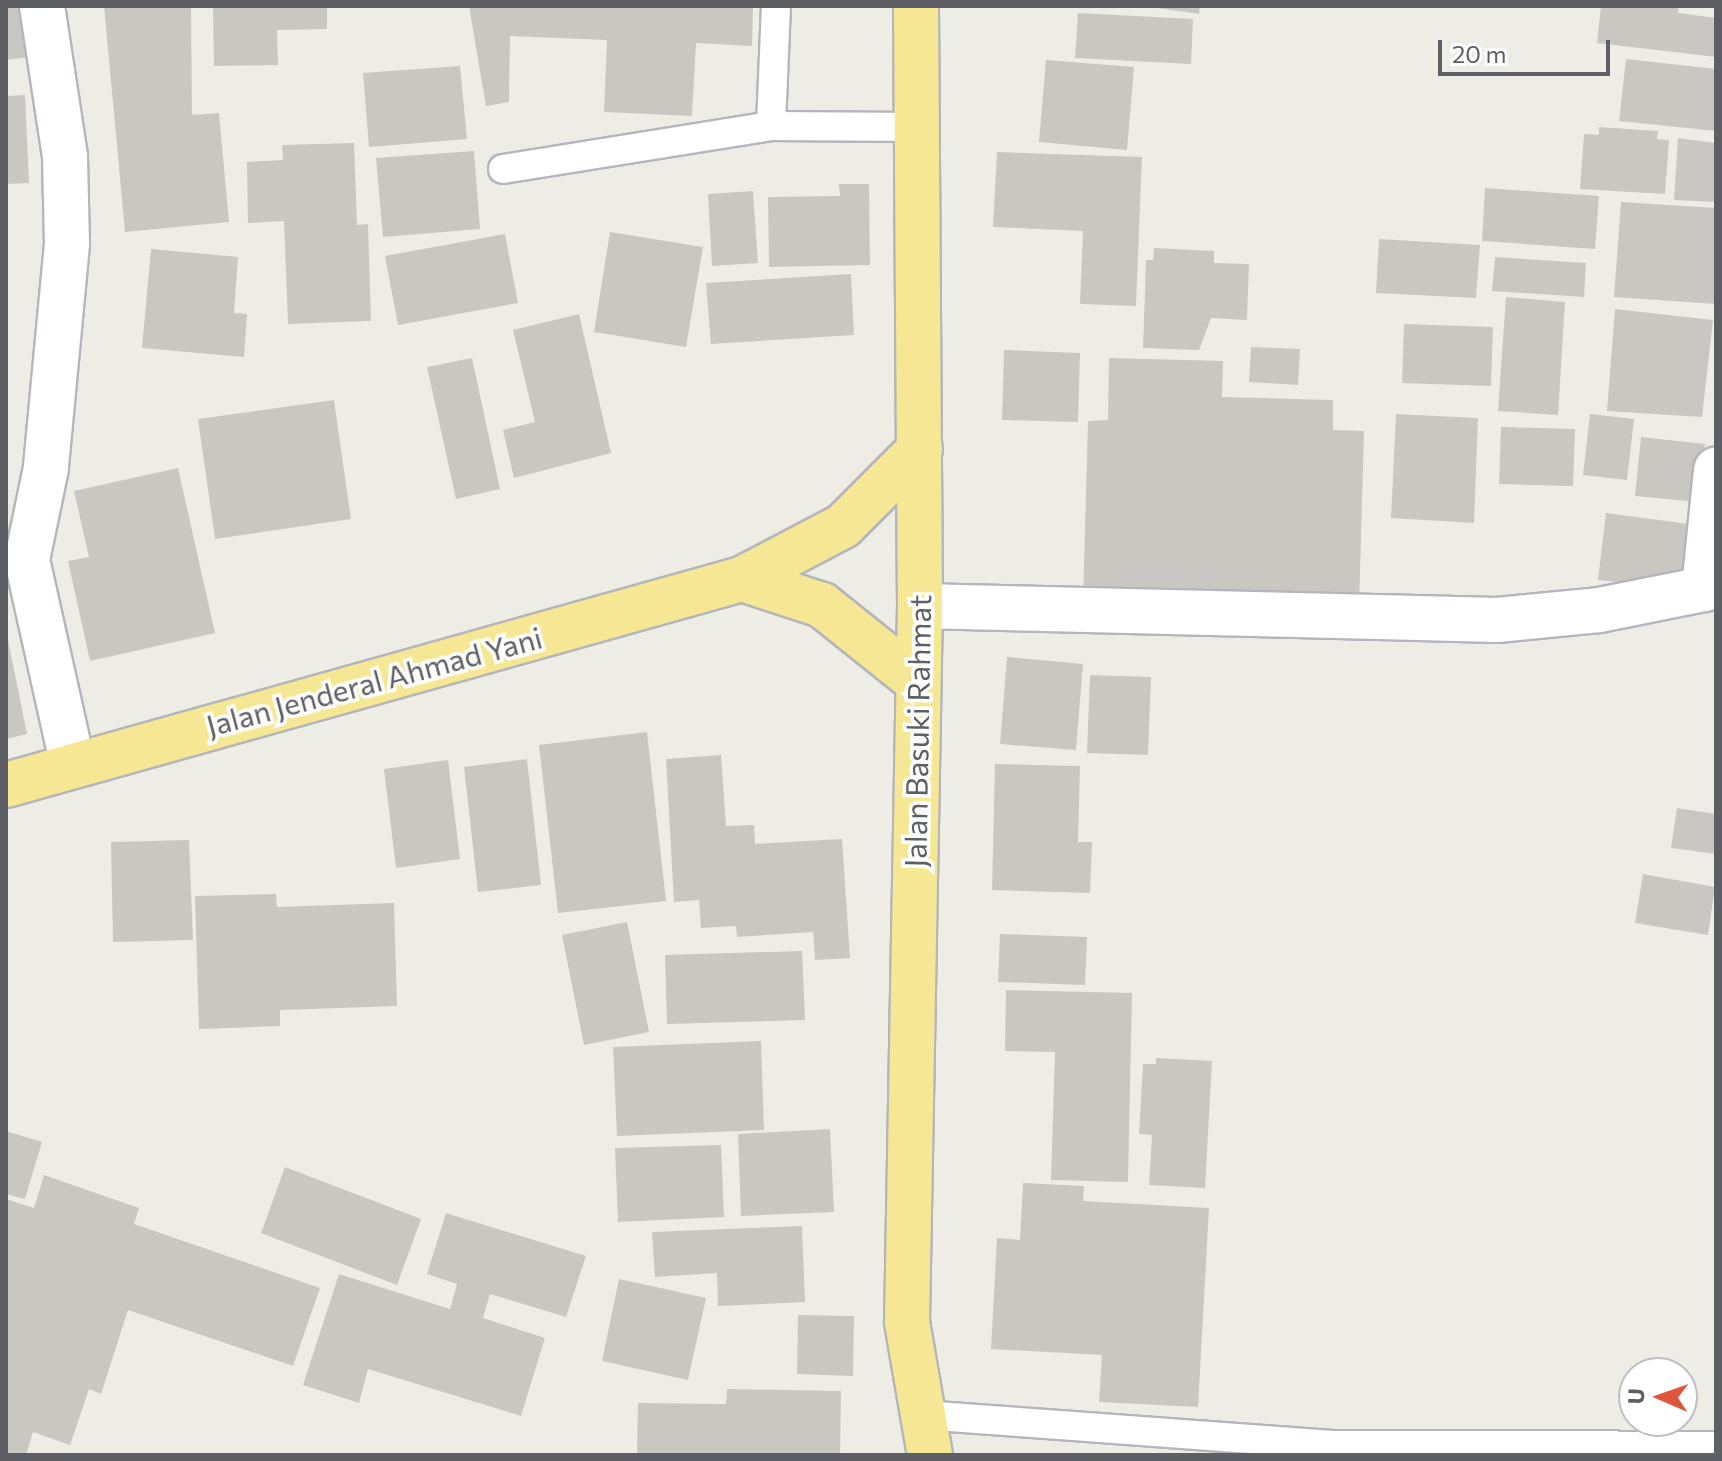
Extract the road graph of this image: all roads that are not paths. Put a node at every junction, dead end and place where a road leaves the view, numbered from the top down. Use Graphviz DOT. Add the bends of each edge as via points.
graph roads {
  1 [pos="42,6"];
  2 [pos="776,6"];
  3 [pos="916,6"];
  4 [pos="771,126"];
  5 [pos="917,127"];
  6 [pos="503,169"];
  7 [pos="920,449"];
  8 [pos="1716,470"];
  9 [pos="742,579"];
  10 [pos="1710,589"];
  11 [pos="920,606"];
  12 [pos="917,681"];
  13 [pos="73,765"];
  14 [pos="6,785"];
  15 [pos="926,1435"];
  16 [pos="1175,1443"];
  17 [pos="1698,1448"];
  18 [pos="1329,1450"];
  1 -- 13 [label="street" via="65,157 67,244 46,468 27,560"];
  2 -- 4 [label="lane"];
  3 -- 5 [label="highway, Jalan Basuki Rahmat"];
  4 -- 5 [label="lane"];
  4 -- 6 [label="lane"];
  5 -- 7 [label="highway, Jalan Basuki Rahmat"];
  7 -- 9 [label="highway, Jalan Jenderal Ahmad Yani" via="843,526"];
  7 -- 11 [label="highway, Jalan Basuki Rahmat"];
  8 -- 10 [label="street"];
  9 -- 12 [label="highway" via="822,605"];
  9 -- 13 [label="highway, Jalan Jenderal Ahmad Yani"];
  10 -- 11 [label="street" via="1497,620"];
  11 -- 12 [label="highway, Jalan Basuki Rahmat"];
  12 -- 15 [label="highway, Jalan Basuki Rahmat" via="907,1322"];
  13 -- 14 [label="highway, Jalan Jenderal Ahmad Yani"];
  15 -- 16 [label="lane"];
  16 -- 18 [label="lane"];
  17 -- 18 [label="lane"];
}
